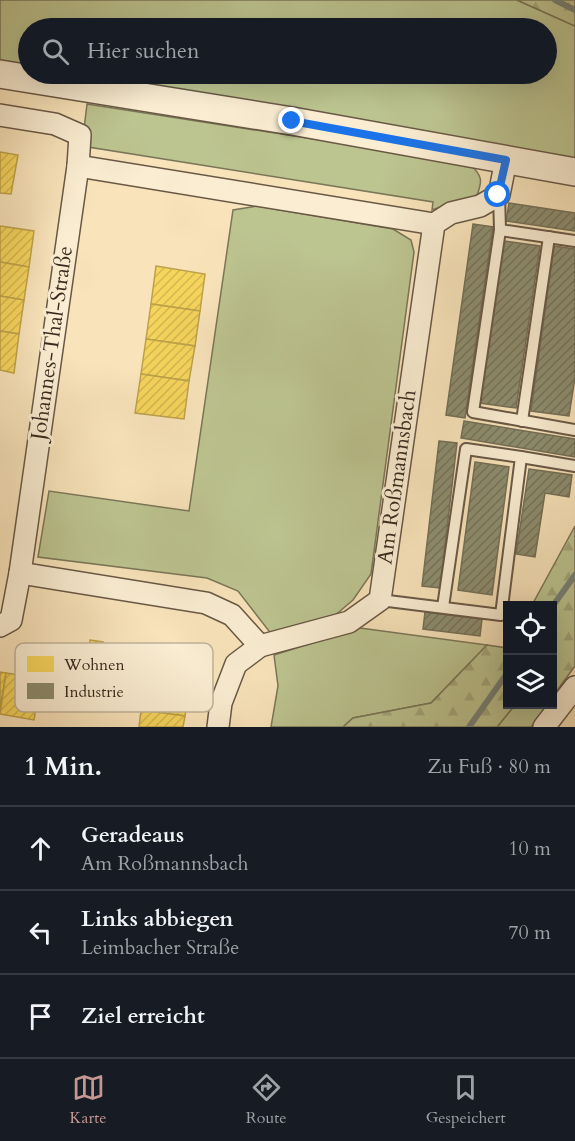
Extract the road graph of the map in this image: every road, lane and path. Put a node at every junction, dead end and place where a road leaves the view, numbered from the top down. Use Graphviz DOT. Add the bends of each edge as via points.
graph roads {
  1 [pos="0,74"];
  2 [pos="18,77"];
  3 [pos="62,84"];
  4 [pos="0,115"];
  5 [pos="506,160"];
  6 [pos="78,166"];
  7 [pos="575,172"];
  8 [pos="498,195"];
  9 [pos="434,224"];
  10 [pos="500,230"];
  11 [pos="549,237"];
  12 [pos="575,241"];
  13 [pos="575,417"];
  14 [pos="522,421"];
  15 [pos="574,430"];
  16 [pos="521,457"];
  17 [pos="575,466"];
  18 [pos="20,573"];
  19 [pos="380,600"];
  20 [pos="443,607"];
  21 [pos="0,626"];
  22 [pos="260,646"];
  23 [pos="575,687"];
  24 [pos="218,727"];
  25 [pos="544,727"];
  1 -- 2 [label="street"];
  3 -- 5 [label="street"];
  4 -- 6 [label="street, Johannes-Thal-Straße" via="55,124 80,135"];
  5 -- 7 [label="street"];
  5 -- 8 [label="street"];
  6 -- 9 [label="street"];
  6 -- 18 [label="street, Johannes-Thal-Straße"];
  8 -- 9 [label="street" via="480,206 451,213"];
  8 -- 10 [label="lane"];
  9 -- 19 [label="street, Am Roßmannsbach"];
  10 -- 11 [label="lane"];
  10 -- 14 [label="lane" via="473,412"];
  11 -- 12 [label="lane"];
  11 -- 14 [label="lane"];
  13 -- 15 [label="lane"];
  14 -- 15 [label="lane"];
  16 -- 17 [label="lane"];
  16 -- 20 [label="lane" via="466,449"];
  16 -- 20 [label="lane" via="501,615"];
  18 -- 21 [label="street, Johannes-Thal-Straße" via="11,620"];
  18 -- 22 [label="street" via="206,603 232,615"];
  19 -- 20 [label="lane"];
  19 -- 22 [label="street" via="349,622"];
  22 -- 24 [label="street" via="236,664 221,703"];
  23 -- 25 [label="street"];
}
